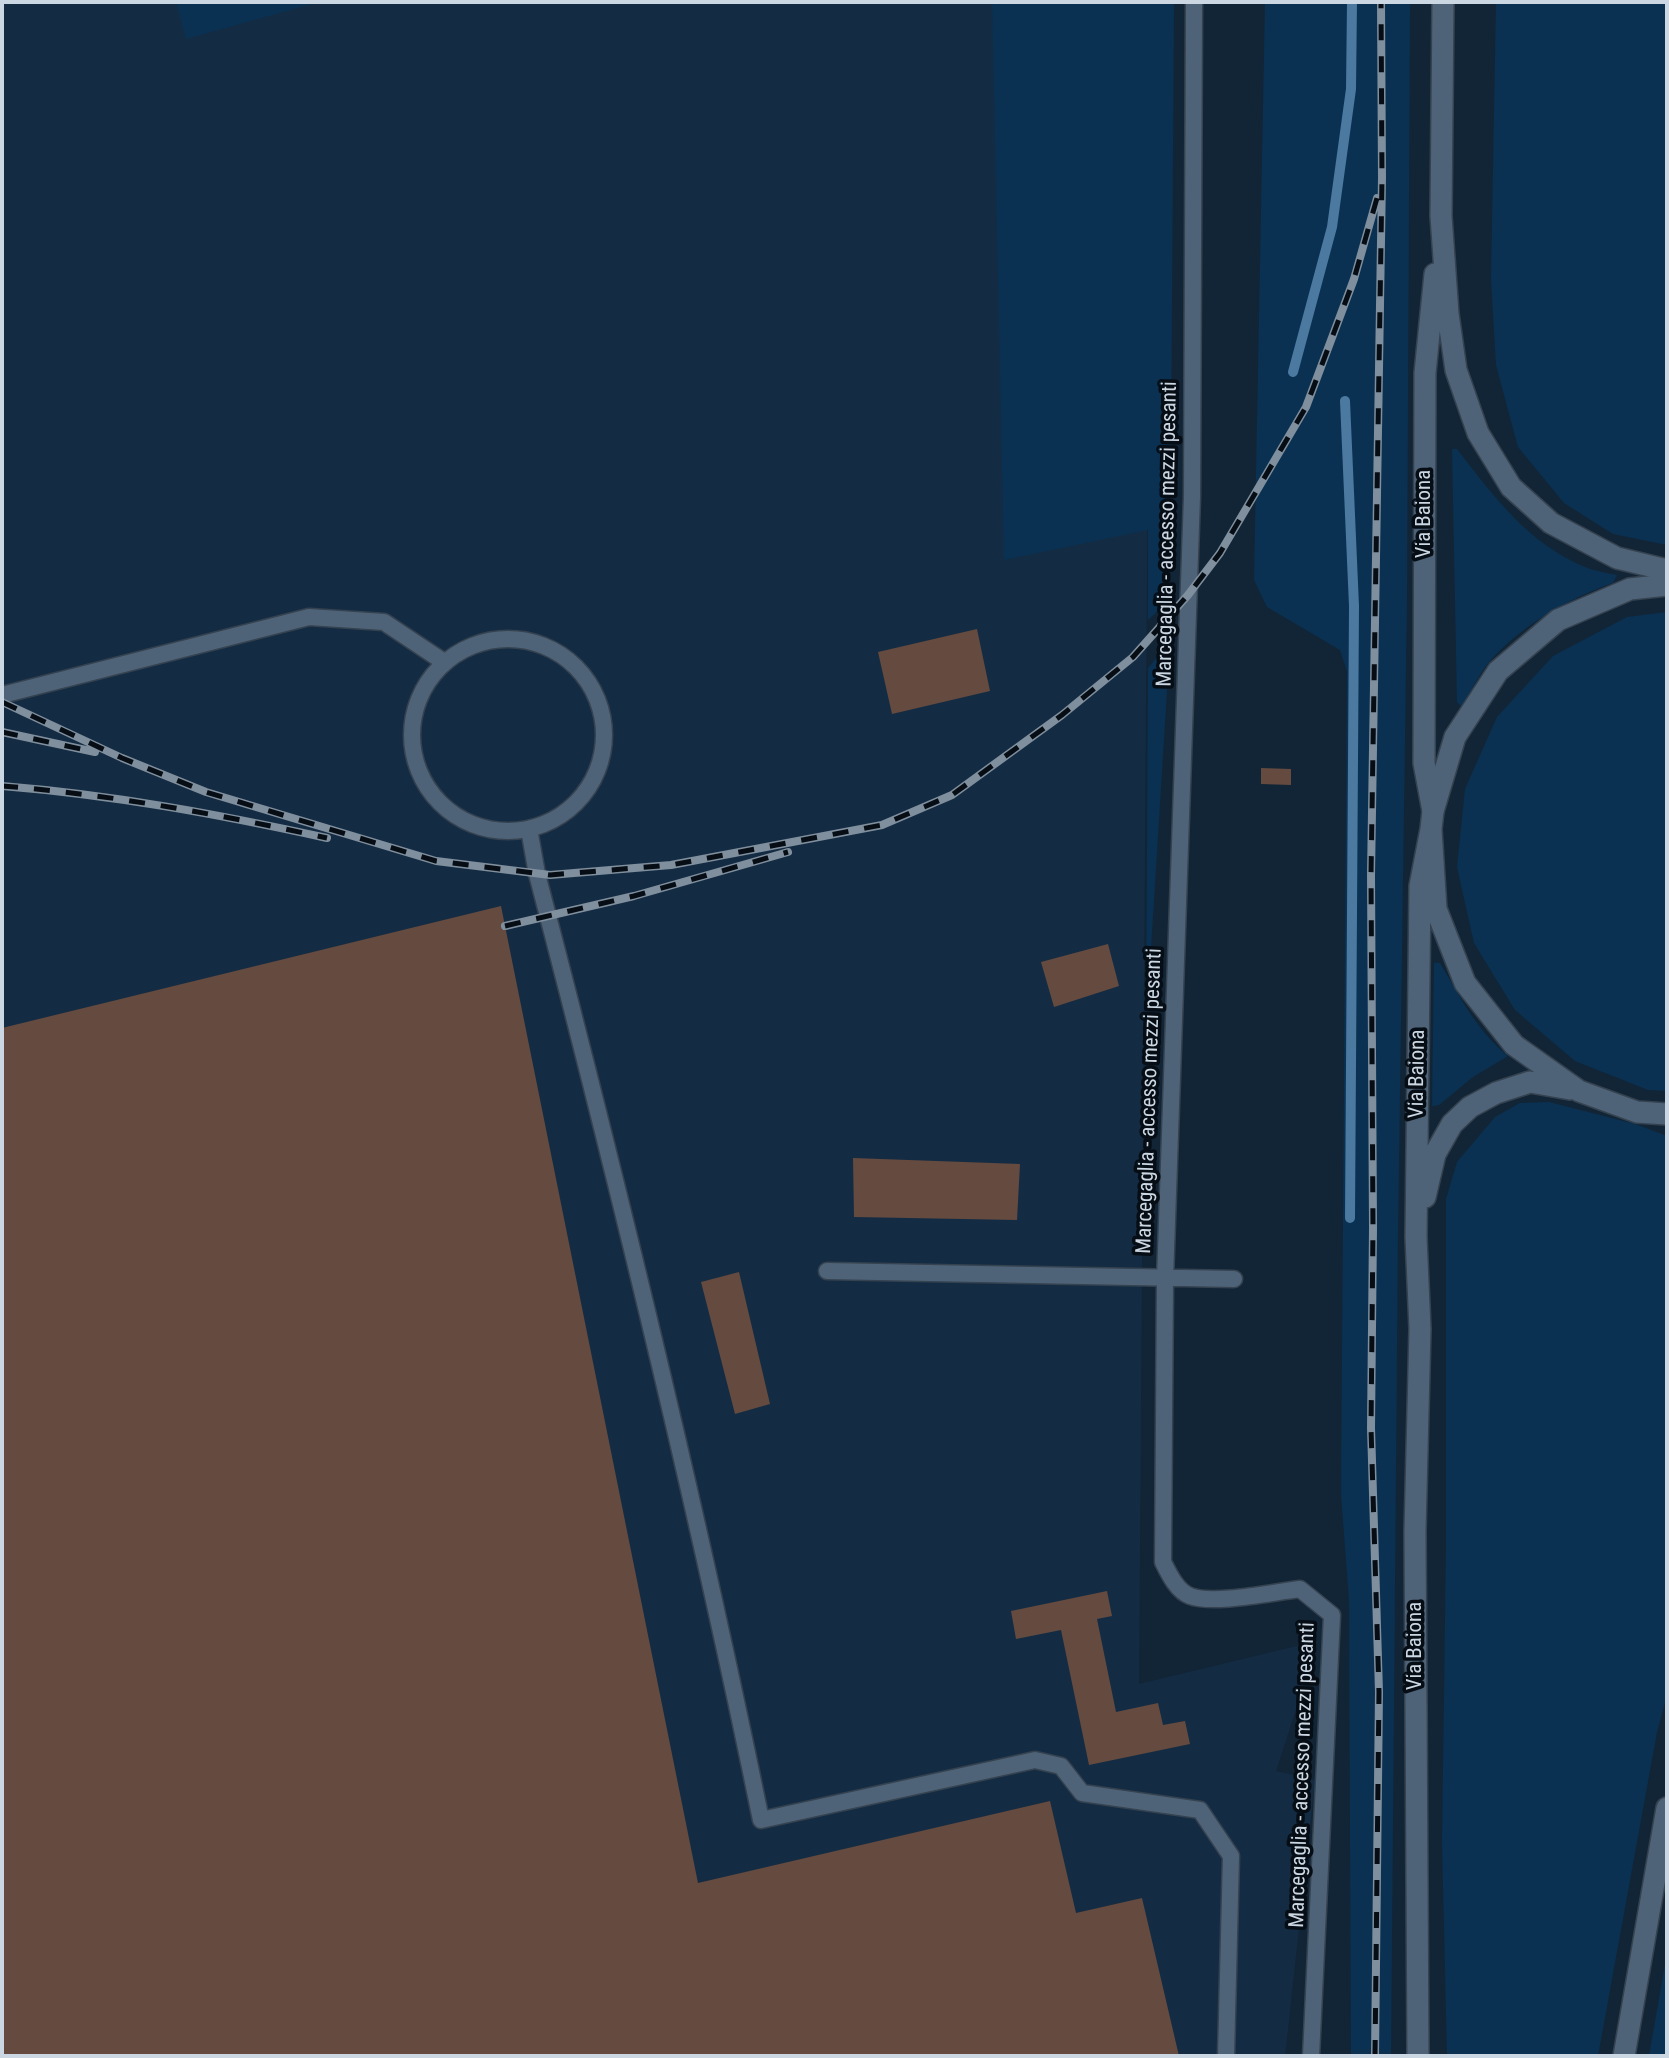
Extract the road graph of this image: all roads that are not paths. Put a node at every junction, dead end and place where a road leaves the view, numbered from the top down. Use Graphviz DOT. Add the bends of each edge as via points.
graph roads {
  1 [pos="1195,2"];
  2 [pos="1443,2"];
  3 [pos="1441,216"];
  4 [pos="1667,570"];
  5 [pos="1667,585"];
  6 [pos="444,662"];
  7 [pos="2,695"];
  8 [pos="1432,820"];
  9 [pos="529,829"];
  10 [pos="1579,1091"];
  11 [pos="1637,1112"];
  12 [pos="1667,1114"];
  13 [pos="1667,1121"];
  14 [pos="1416,1237"];
  15 [pos="827,1271"];
  16 [pos="1165,1279"];
  17 [pos="1234,1279"];
  18 [pos="1667,1808"];
  19 [pos="1226,2056"];
  20 [pos="1311,2056"];
  21 [pos="1418,2056"];
  22 [pos="1624,2056"];
  1 -- 16 [label="lane, Marcegaglia - accesso mezzi pesanti" via="1192,497"];
  2 -- 3 [label="main road, Via Baiona"];
  3 -- 4 [label="main road, Via Baiona" via="1456,370 1478,433 1511,487 1551,523 1617,558"];
  3 -- 8 [label="main road, Via Baiona" via="1425,373 1424,763"];
  5 -- 8 [label="main road" via="1630,589 1558,620 1498,671 1455,737"];
  6 -- 7 [label="lane" via="384,622 309,617"];
  6 -- 9 [label="lane" via="426,684 415,710 412,738 425,782 449,811 474,825 501,831"];
  6 -- 9 [label="lane" via="469,646 498,639 526,640 554,649 578,667 595,691 604,719 604,748 596,775 579,800 556,818"];
  8 -- 10 [label="main road" via="1436,909 1465,983 1514,1045"];
  8 -- 14 [label="main road, Via Baiona" via="1420,886"];
  9 -- 19 [label="lane" via="720,1619 761,1820 1035,1760 1061,1766 1082,1793 1200,1810 1231,1856"];
  10 -- 11 [label="main road"];
  10 -- 14 [label="main road, Via Baiona" via="1530,1082 1470,1107 1452,1124 1435,1154"];
  11 -- 12 [label="main road"];
  11 -- 13 [label="main road"];
  14 -- 21 [label="main road, Via Baiona" via="1420,1329 1415,1531"];
  15 -- 16 [label="lane"];
  16 -- 17 [label="lane"];
  16 -- 20 [label="lane, Marcegaglia - accesso mezzi pesanti" via="1163,1562 1172,1581 1189,1596 1227,1599 1300,1589 1332,1615"];
  18 -- 22 [label="main road"];
}
